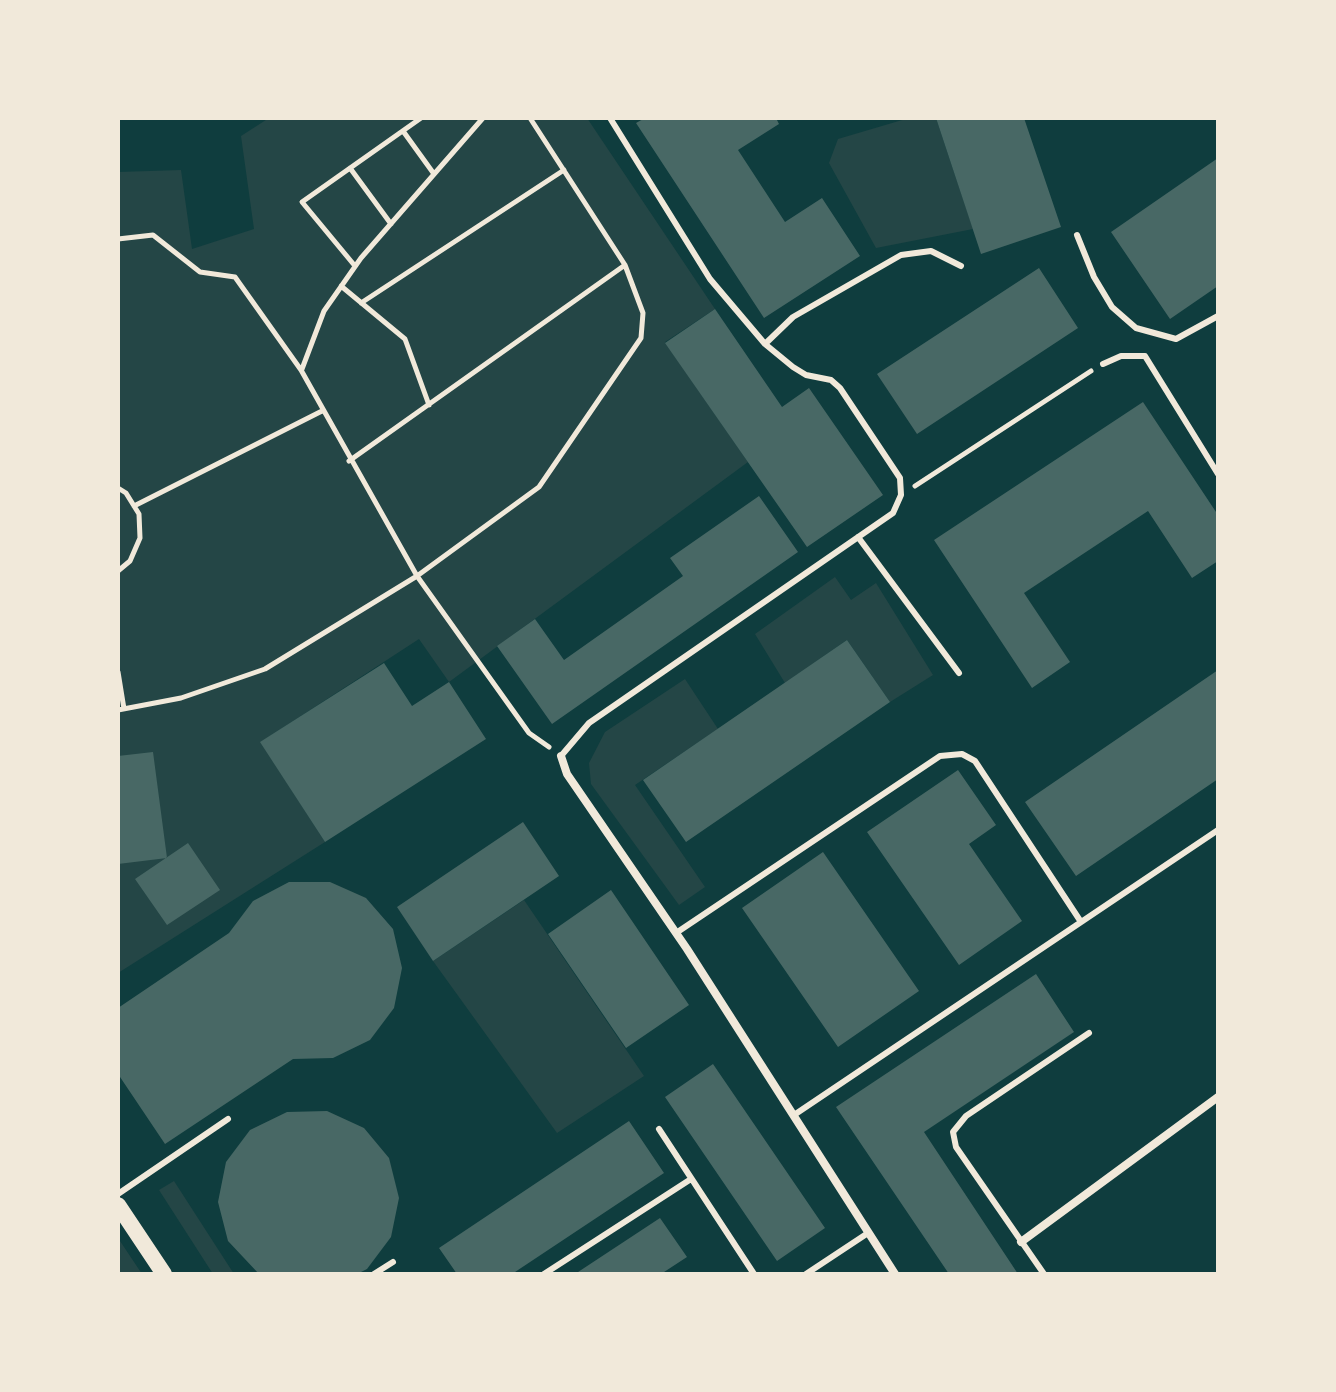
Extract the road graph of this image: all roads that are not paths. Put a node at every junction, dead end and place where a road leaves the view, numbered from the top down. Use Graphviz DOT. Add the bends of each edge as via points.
graph roads {
  1 [pos="610,118"];
  2 [pos="1077,235"];
  3 [pos="961,266"];
  4 [pos="1218,316"];
  5 [pos="765,344"];
  6 [pos="1103,364"];
  7 [pos="1218,474"];
  8 [pos="858,537"];
  9 [pos="959,673"];
  10 [pos="561,756"];
  11 [pos="1218,830"];
  12 [pos="1081,922"];
  13 [pos="676,933"];
  14 [pos="1089,1033"];
  15 [pos="1218,1097"];
  16 [pos="794,1115"];
  17 [pos="228,1119"];
  18 [pos="659,1129"];
  19 [pos="691,1179"];
  20 [pos="118,1194"];
  21 [pos="118,1205"];
  22 [pos="868,1233"];
  23 [pos="1021,1242"];
  24 [pos="393,1262"];
  25 [pos="164,1274"];
  26 [pos="374,1274"];
  27 [pos="544,1274"];
  28 [pos="754,1274"];
  29 [pos="806,1274"];
  30 [pos="895,1274"];
  31 [pos="1044,1274"];
  1 -- 5 [label="lane" via="710,279"];
  2 -- 4 [label="lane" via="1112,307 1136,328 1176,339"];
  3 -- 5 [label="lane" via="931,251 901,255 793,317"];
  5 -- 8 [label="lane" via="806,375 831,380 840,388 900,478 901,495 893,513"];
  6 -- 7 [label="lane" via="1121,356 1145,356"];
  8 -- 9 [label="lane"];
  8 -- 10 [label="lane" via="589,723"];
  10 -- 13 [label="street" via="567,774"];
  11 -- 12 [label="lane"];
  12 -- 13 [label="lane" via="975,761 962,754 940,756"];
  12 -- 16 [label="lane"];
  13 -- 16 [label="street"];
  14 -- 23 [label="lane" via="966,1116 953,1132 956,1147"];
  15 -- 23 [label="street"];
  16 -- 22 [label="street"];
  17 -- 20 [label="lane"];
  18 -- 19 [label="lane"];
  19 -- 27 [label="lane"];
  19 -- 28 [label="lane"];
  21 -- 25 [label="main road"];
  22 -- 29 [label="lane"];
  22 -- 30 [label="street"];
  23 -- 31 [label="lane"];
  24 -- 26 [label="lane"];
}
